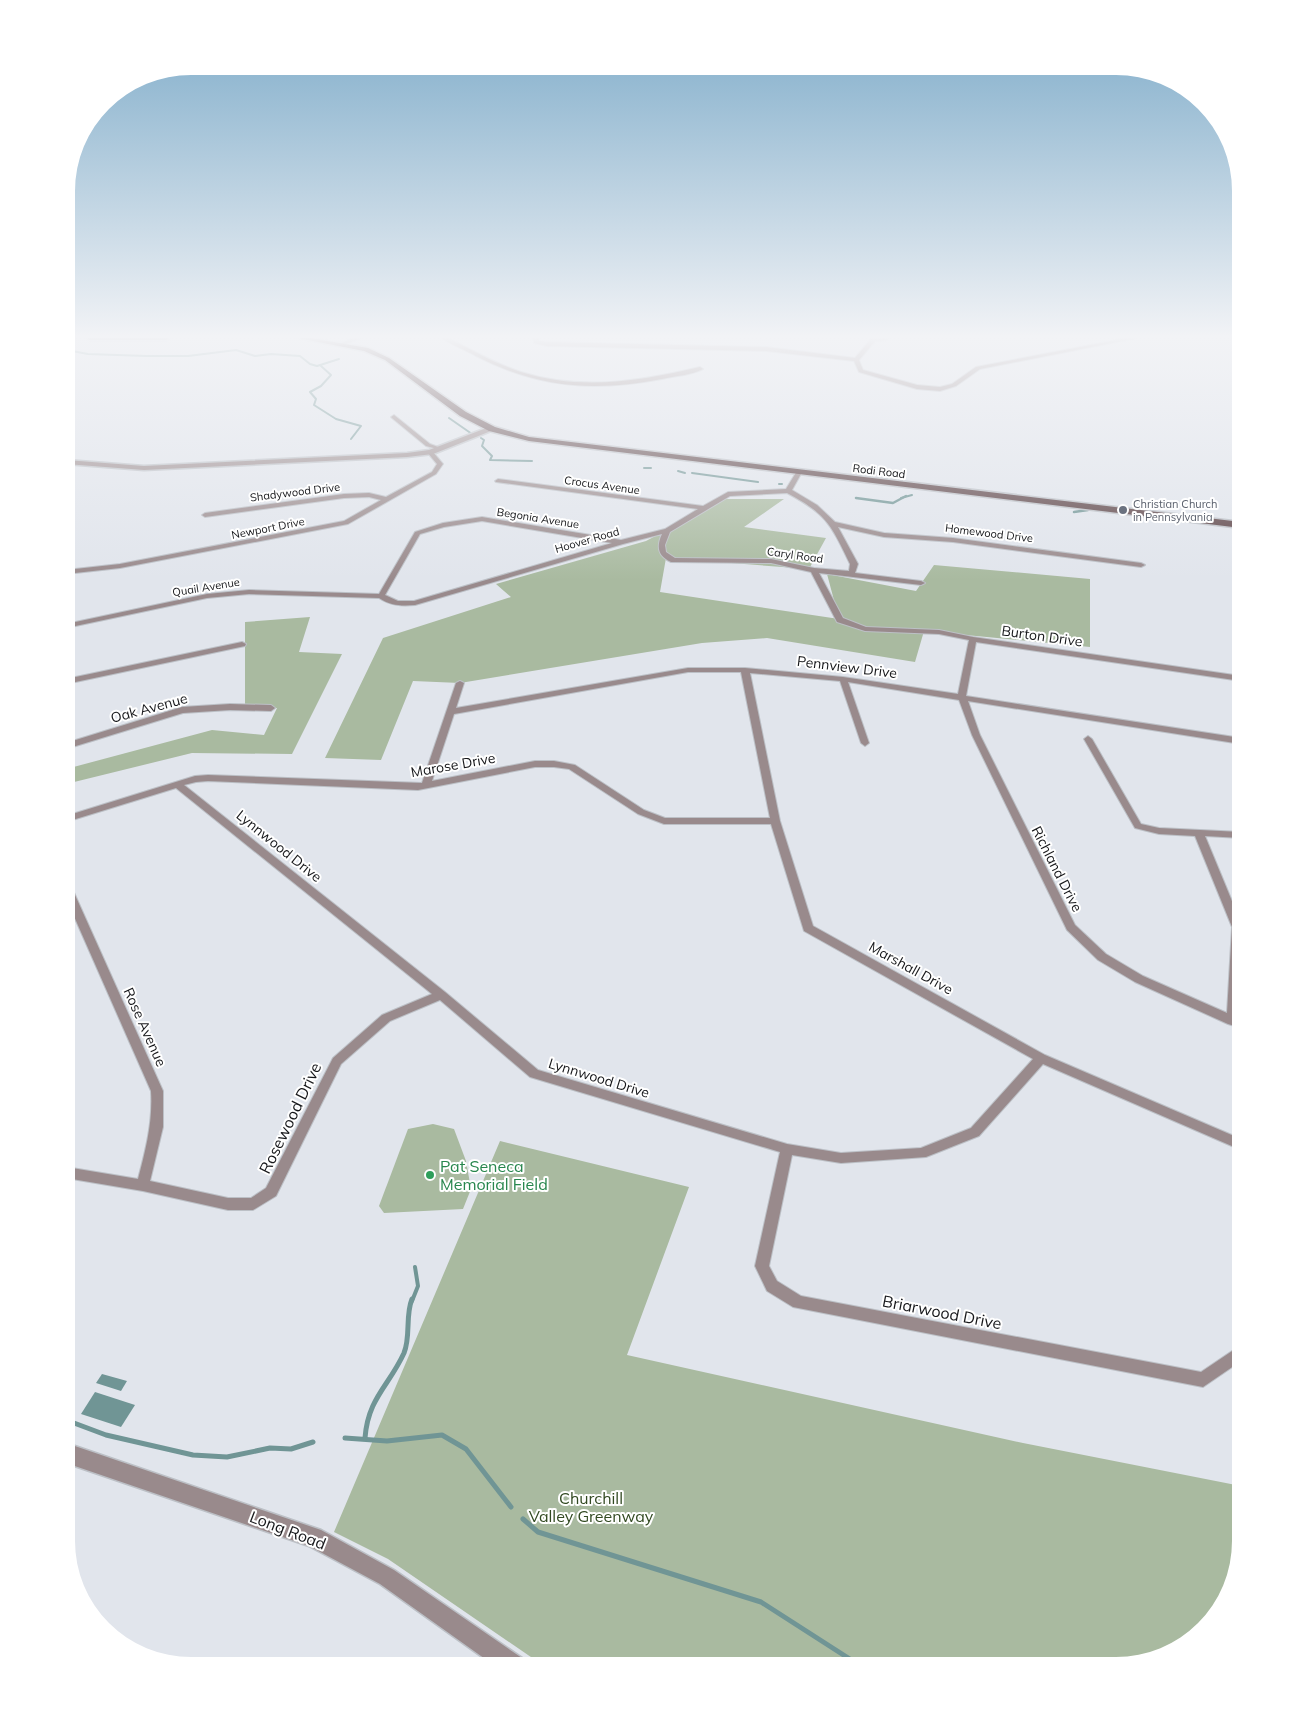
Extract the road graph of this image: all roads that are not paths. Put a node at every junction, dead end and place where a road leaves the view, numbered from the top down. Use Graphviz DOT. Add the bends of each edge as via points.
graph roads {
  1 [pos="396,419"];
  2 [pos="472,419"];
  3 [pos="492,429"];
  4 [pos="439,449"];
  5 [pos="430,452"];
  6 [pos="75,463"];
  7 [pos="800,472"];
  8 [pos="498,481"];
  9 [pos="788,491"];
  10 [pos="388,500"];
  11 [pos="703,508"];
  12 [pos="205,515"];
  13 [pos="835,524"];
  14 [pos="1232,524"];
  15 [pos="666,531"];
  16 [pos="621,542"];
  17 [pos="1141,565"];
  18 [pos="814,570"];
  19 [pos="75,571"];
  20 [pos="848,574"];
  21 [pos="921,583"];
  22 [pos="385,599"];
  23 [pos="75,624"];
  24 [pos="973,639"];
  25 [pos="242,644"];
  26 [pos="745,670"];
  27 [pos="1232,678"];
  28 [pos="843,679"];
  29 [pos="75,680"];
  30 [pos="460,683"];
  31 [pos="962,697"];
  32 [pos="271,708"];
  33 [pos="450,712"];
  34 [pos="1088,739"];
  35 [pos="1232,740"];
  36 [pos="75,743"];
  37 [pos="865,743"];
  38 [pos="178,785"];
  39 [pos="426,786"];
  40 [pos="75,816"];
  41 [pos="775,821"];
  42 [pos="1199,834"];
  43 [pos="1232,835"];
  44 [pos="75,906"];
  45 [pos="1232,911"];
  46 [pos="441,995"];
  47 [pos="1232,1021"];
  48 [pos="1041,1058"];
  49 [pos="1232,1141"];
  50 [pos="787,1149"];
  51 [pos="75,1174"];
  52 [pos="143,1185"];
  53 [pos="1232,1359"];
  54 [pos="75,1456"];
  55 [pos="501,1657"];
  1 -- 4 [label="street" via="428,445"];
  2 -- 3 [label="main road, Rodi Road"];
  3 -- 4 [label="street"];
  3 -- 7 [label="main road, Rodi Road" via="557,443"];
  4 -- 5 [label="street"];
  5 -- 6 [label="street" via="144,468"];
  5 -- 10 [label="street, Newport Drive" via="439,461 438,469"];
  7 -- 9 [label="street"];
  7 -- 14 [label="main road, Rodi Road"];
  8 -- 11 [label="street, Crocus Avenue"];
  9 -- 11 [label="street, Hoover Road" via="728,494"];
  9 -- 13 [label="street" via="819,507"];
  10 -- 12 [label="street, Shadywood Drive" via="369,495 344,496"];
  10 -- 19 [label="street, Newport Drive" via="346,523 120,566"];
  11 -- 15 [label="street, Hoover Road"];
  13 -- 17 [label="street, Homewood Drive" via="884,535 953,540"];
  13 -- 20 [label="street" via="854,564"];
  15 -- 16 [label="street, Hoover Road"];
  15 -- 18 [label="street, Caryl Road" via="660,544 666,558 696,562 771,561"];
  16 -- 22 [label="street, Hoover Road" via="415,603 399,605"];
  16 -- 22 [label="street, Begonia Avenue" via="482,520 443,525 417,533"];
  18 -- 20 [label="street, Caryl Road"];
  18 -- 24 [label="street, Burton Drive" via="840,620 865,629 939,632"];
  20 -- 21 [label="street, Caryl Road"];
  22 -- 23 [label="street, Quail Avenue" via="240,592"];
  24 -- 27 [label="street, Burton Drive"];
  24 -- 31 [label="street"];
  25 -- 29 [label="street"];
  26 -- 28 [label="street, Pennview Drive"];
  26 -- 33 [label="street, Pennview Drive" via="688,670"];
  26 -- 41 [label="street, Marshall Drive"];
  28 -- 31 [label="street, Pennview Drive"];
  28 -- 37 [label="street"];
  30 -- 33 [label="street"];
  31 -- 35 [label="street, Pennview Drive"];
  31 -- 47 [label="street, Richland Drive" via="976,735 1071,928 1102,957 1139,979"];
  32 -- 36 [label="street, Oak Avenue" via="182,710"];
  33 -- 39 [label="street"];
  34 -- 42 [label="street" via="1138,826"];
  38 -- 39 [label="street, Marose Drive" via="208,778"];
  38 -- 40 [label="street, Marose Drive"];
  38 -- 46 [label="street, Lynnwood Drive"];
  39 -- 41 [label="street, Marose Drive" via="535,764 554,764 572,767 642,812 664,821"];
  41 -- 48 [label="street, Marshall Drive" via="808,928"];
  42 -- 43 [label="street"];
  42 -- 45 [label="street"];
  44 -- 52 [label="street, Rose Avenue" via="157,1091 160,1110"];
  46 -- 50 [label="street, Lynnwood Drive" via="534,1074"];
  46 -- 52 [label="street, Rosewood Drive" via="386,1018 336,1061 271,1192 253,1204 228,1204"];
  48 -- 49 [label="street, Marshall Drive"];
  48 -- 50 [label="street, Lynnwood Drive" via="975,1132 922,1153 841,1158"];
  50 -- 53 [label="street, Briarwood Drive" via="762,1266 772,1286 798,1302 1203,1380"];
  51 -- 52 [label="street, Rosewood Drive"];
  54 -- 55 [label="street, Long Road" via="314,1537 388,1577"];
}
